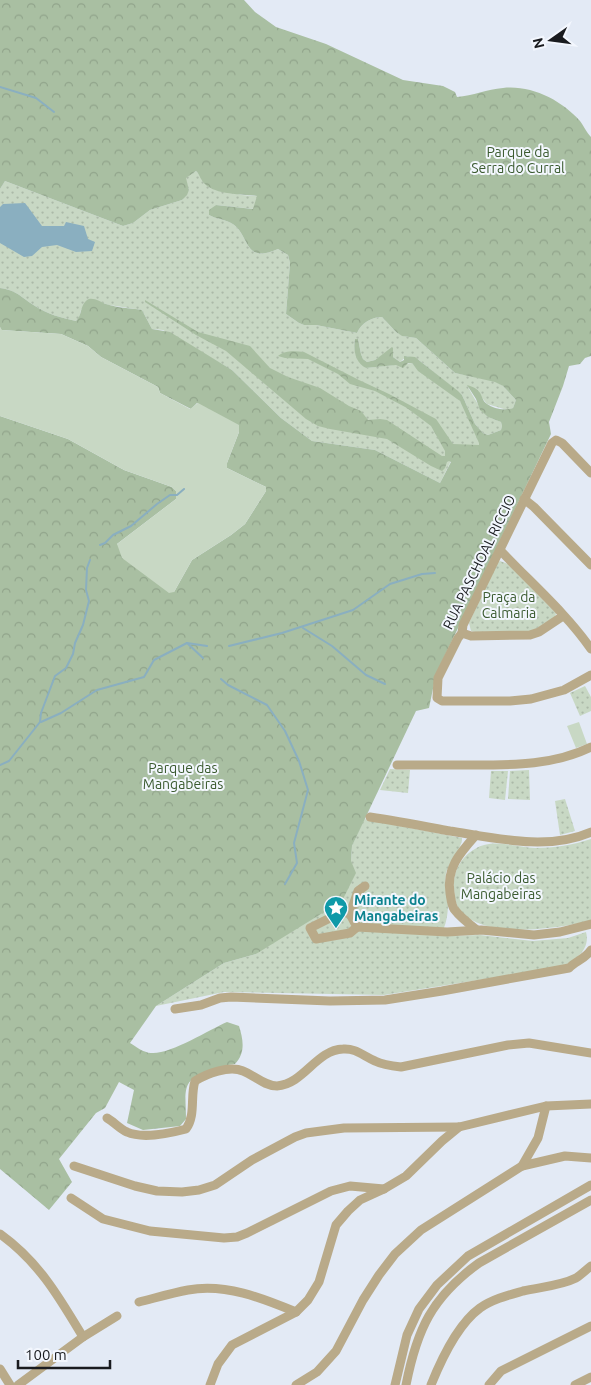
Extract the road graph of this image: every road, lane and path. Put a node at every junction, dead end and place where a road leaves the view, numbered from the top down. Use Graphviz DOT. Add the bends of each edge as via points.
graph roads {
  1 [pos="591,473"];
  2 [pos="524,500"];
  3 [pos="500,550"];
  4 [pos="591,565"];
  5 [pos="563,616"];
  6 [pos="462,633"];
  7 [pos="591,649"];
  8 [pos="591,675"];
  9 [pos="591,747"];
  10 [pos="396,765"];
  11 [pos="370,817"];
  12 [pos="591,832"];
  13 [pos="476,835"];
  14 [pos="365,886"];
  15 [pos="350,914"];
  16 [pos="591,926"];
  17 [pos="357,927"];
  18 [pos="477,930"];
  19 [pos="591,950"];
  20 [pos="175,1009"];
  21 [pos="591,1053"];
  22 [pos="591,1104"];
  23 [pos="546,1106"];
  24 [pos="107,1118"];
  25 [pos="459,1127"];
  26 [pos="590,1160"];
  27 [pos="74,1166"];
  28 [pos="522,1166"];
  29 [pos="591,1185"];
  30 [pos="384,1190"];
  31 [pos="71,1198"];
  32 [pos="591,1200"];
  33 [pos="0,1234"];
  34 [pos="591,1266"];
  35 [pos="139,1302"];
  36 [pos="296,1312"];
  37 [pos="117,1316"];
  38 [pos="591,1326"];
  39 [pos="83,1337"];
  40 [pos="0,1369"];
  41 [pos="317,1372"];
  42 [pos="591,1377"];
  43 [pos="10,1385"];
  44 [pos="18,1385"];
  45 [pos="210,1385"];
  46 [pos="296,1385"];
  47 [pos="314,1385"];
  48 [pos="395,1385"];
  49 [pos="406,1385"];
  50 [pos="430,1385"];
  51 [pos="489,1385"];
  52 [pos="575,1385"];
  1 -- 2 [label="street, RUA PASCHOAL RICCIO" via="556,440"];
  2 -- 3 [label="street, RUA PASCHOAL RICCIO"];
  2 -- 4 [label="street"];
  3 -- 5 [label="street"];
  3 -- 6 [label="street, RUA PASCHOAL RICCIO"];
  5 -- 6 [label="street" via="530,635 471,636"];
  5 -- 7 [label="street"];
  6 -- 8 [label="street, RUA PASCHOAL RICCIO" via="438,678 437,698 442,701 524,701 564,690"];
  9 -- 10 [label="street" via="551,761 517,765"];
  11 -- 13 [label="street"];
  12 -- 13 [label="street" via="548,842"];
  13 -- 18 [label="street" via="456,859 449,884 452,907"];
  14 -- 15 [label="street" via="358,890"];
  15 -- 17 [label="street"];
  15 -- 17 [label="street" via="342,912 310,928 316,939 350,933"];
  16 -- 18 [label="street" via="534,935"];
  17 -- 18 [label="street" via="447,932"];
  19 -- 20 [label="street" via="569,968 442,992 385,1000 231,997"];
  21 -- 24 [label="street" via="529,1044 508,1045 401,1067 375,1062 354,1049 342,1049 330,1051 290,1083 277,1086 241,1070 227,1070 195,1081 192,1120 186,1129 138,1135 126,1132"];
  22 -- 23 [label="street"];
  23 -- 25 [label="street"];
  23 -- 28 [label="street" via="538,1138"];
  25 -- 27 [label="street" via="344,1128 306,1133 252,1160 214,1185 182,1192 135,1186"];
  25 -- 30 [label="street" via="406,1176"];
  26 -- 28 [label="street" via="565,1156"];
  28 -- 41 [label="street" via="421,1230 395,1254 363,1300 336,1351"];
  29 -- 48 [label="street" via="468,1256 437,1285 419,1309 407,1335"];
  30 -- 31 [label="street" via="350,1186 331,1191 247,1233 224,1238 150,1231 103,1219"];
  30 -- 36 [label="street" via="360,1200 336,1225 319,1282"];
  32 -- 49 [label="street" via="462,1275 428,1316 418,1337"];
  33 -- 39 [label="street" via="38,1268"];
  34 -- 50 [label="street" via="576,1277 512,1294 479,1308 448,1349"];
  35 -- 36 [label="street" via="190,1289 225,1289"];
  36 -- 45 [label="street" via="232,1345 218,1364"];
  37 -- 39 [label="street"];
  38 -- 51 [label="street" via="501,1371"];
  39 -- 44 [label="street"];
  40 -- 43 [label="street"];
  41 -- 46 [label="street"];
  41 -- 47 [label="street"];
  42 -- 52 [label="street"];
}
